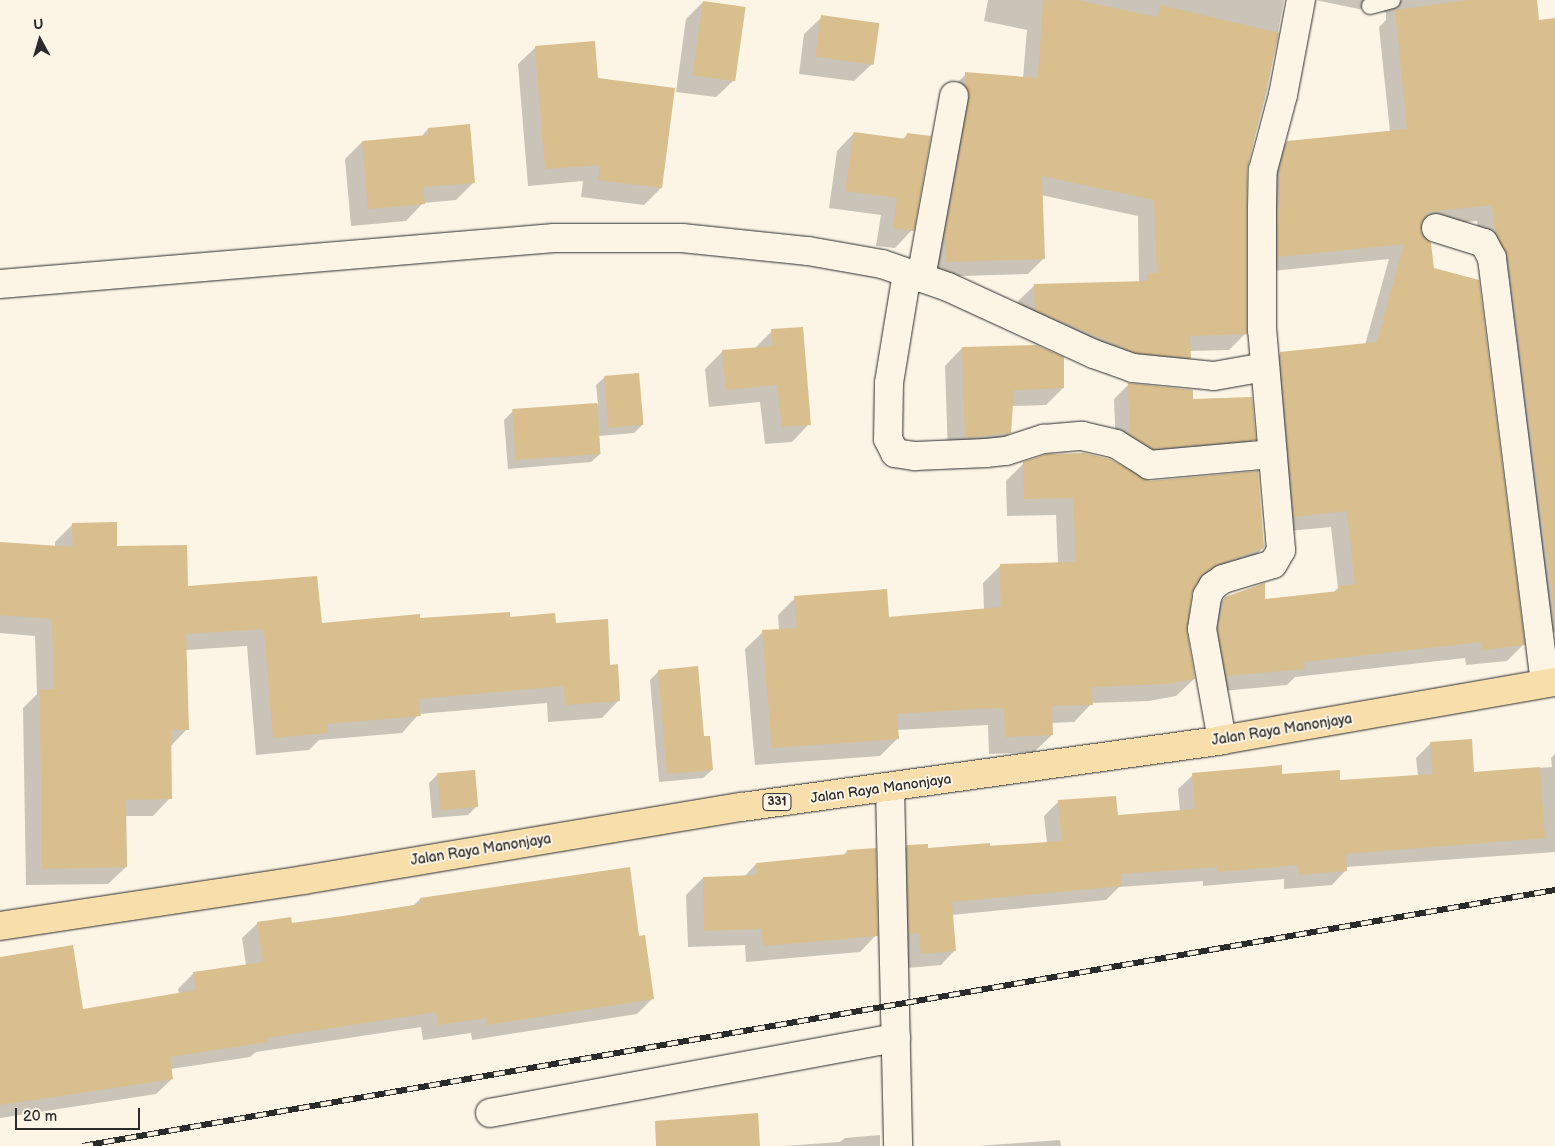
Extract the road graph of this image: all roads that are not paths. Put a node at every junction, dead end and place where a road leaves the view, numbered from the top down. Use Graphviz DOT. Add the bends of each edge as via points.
graph roads {
  1 [pos="1301,0"];
  2 [pos="1392,0"];
  3 [pos="1370,6"];
  4 [pos="954,96"];
  5 [pos="1436,228"];
  6 [pos="914,275"];
  7 [pos="0,284"];
  8 [pos="1265,367"];
  9 [pos="1273,454"];
  10 [pos="1550,683"];
  11 [pos="1222,740"];
  12 [pos="890,788"];
  13 [pos="0,926"];
  14 [pos="896,1038"];
  15 [pos="490,1113"];
  16 [pos="898,1146"];
  1 -- 8 [label="street" via="1283,95 1263,170 1260,249"];
  2 -- 3 [label="lane"];
  4 -- 6 [label="street"];
  5 -- 10 [label="street" via="1484,243 1492,258"];
  6 -- 7 [label="street" via="882,264 808,251 682,238 554,238"];
  6 -- 8 [label="street" via="1133,368 1214,376"];
  6 -- 9 [label="street" via="889,383 888,439 895,452 923,456 986,453 1006,451 1044,439 1082,436 1116,444 1149,465"];
  8 -- 9 [label="street"];
  9 -- 11 [label="street" via="1279,557 1273,564 1223,579 1207,596 1202,629 1210,690"];
  10 -- 11 [label="main road, Jalan Raya Manonjaya / 331"];
  11 -- 12 [label="main road, Jalan Raya Manonjaya / 331"];
  12 -- 13 [label="main road, Jalan Raya Manonjaya / 331" via="742,807 304,880"];
  12 -- 14 [label="street"];
  14 -- 15 [label="street"];
  14 -- 16 [label="street"];
}
